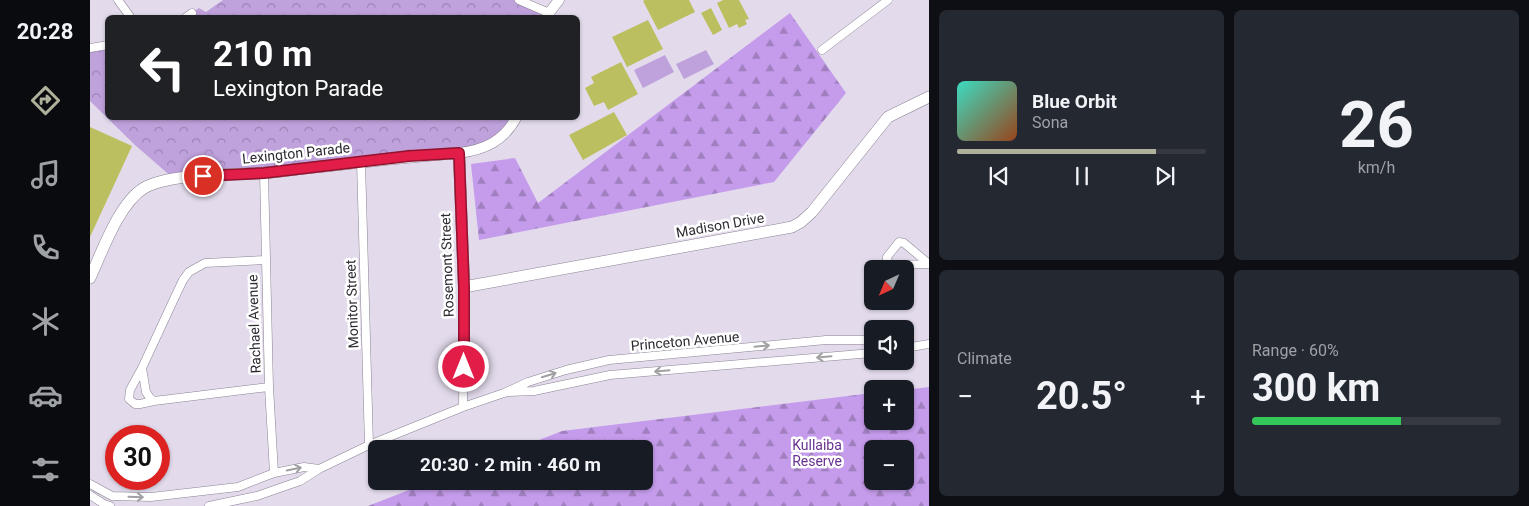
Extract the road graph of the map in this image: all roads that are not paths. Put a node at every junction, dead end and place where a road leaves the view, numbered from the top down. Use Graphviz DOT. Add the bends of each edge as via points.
graph roads {
  1 [pos="118,0"];
  2 [pos="519,0"];
  3 [pos="559,0"];
  4 [pos="888,0"];
  5 [pos="129,15"];
  6 [pos="548,15"];
  7 [pos="105,46"];
  8 [pos="90,48"];
  9 [pos="822,50"];
  10 [pos="929,97"];
  11 [pos="515,120"];
  12 [pos="459,153"];
  13 [pos="361,162"];
  14 [pos="264,173"];
  15 [pos="265,260"];
  16 [pos="929,264"];
  17 [pos="90,278"];
  18 [pos="464,287"];
  19 [pos="864,340"];
  20 [pos="914,343"];
  21 [pos="927,344"];
  22 [pos="914,346"];
  23 [pos="864,354"];
  24 [pos="142,368"];
  25 [pos="268,387"];
  26 [pos="504,393"];
  27 [pos="154,401"];
  28 [pos="463,407"];
  29 [pos="369,440"];
  30 [pos="381,440"];
  31 [pos="368,445"];
  32 [pos="319,469"];
  33 [pos="274,474"];
  34 [pos="90,484"];
  35 [pos="90,495"];
  36 [pos="110,506"];
  37 [pos="209,506"];
  1 -- 5 [label="street"];
  2 -- 6 [label="street"];
  3 -- 6 [label="street"];
  4 -- 9 [label="street"];
  7 -- 8 [label="street"];
  10 -- 18 [label="main road, Madison Drive" via="888,117 812,212 792,227"];
  11 -- 12 [label="street, Lexington Parade" via="495,142 477,151"];
  12 -- 13 [label="main road, Lexington Parade"];
  12 -- 18 [label="main road, Rosemont Street"];
  13 -- 14 [label="main road, Lexington Parade"];
  13 -- 29 [label="street, Monitor Street"];
  14 -- 15 [label="street, Rachael Avenue"];
  14 -- 17 [label="main road, Lexington Parade" via="174,178 143,188 122,211"];
  15 -- 24 [label="street" via="205,263 189,272"];
  15 -- 25 [label="street, Rachael Avenue"];
  16 -- 16 [label="street" via="894,266 887,258 897,243 902,242"];
  18 -- 28 [label="street, Rosemont Street"];
  26 -- 19 [label="street, Princeton Avenue, one-way" via="528,382 609,360 826,340"];
  20 -- 21 [label="street"];
  21 -- 22 [label="street"];
  23 -- 26 [label="street, Princeton Avenue, one-way" via="610,375 534,391"];
  24 -- 27 [label="street" via="146,392"];
  24 -- 27 [label="street" via="130,390 129,399 135,404"];
  25 -- 27 [label="street"];
  25 -- 33 [label="street, Rachael Avenue"];
  26 -- 28 [label="street, Princeton Avenue"];
  28 -- 30 [label="street, Princeton Avenue"];
  31 -- 32 [label="street, Princeton Avenue"];
  33 -- 32 [label="street, Princeton Avenue, one-way" via="304,467"];
  32 -- 37 [label="street, Princeton Avenue" via="300,481 257,496"];
  34 -- 33 [label="street, Princeton Avenue, one-way" via="112,496 151,497 238,487"];
  35 -- 36 [label="street"];
}
